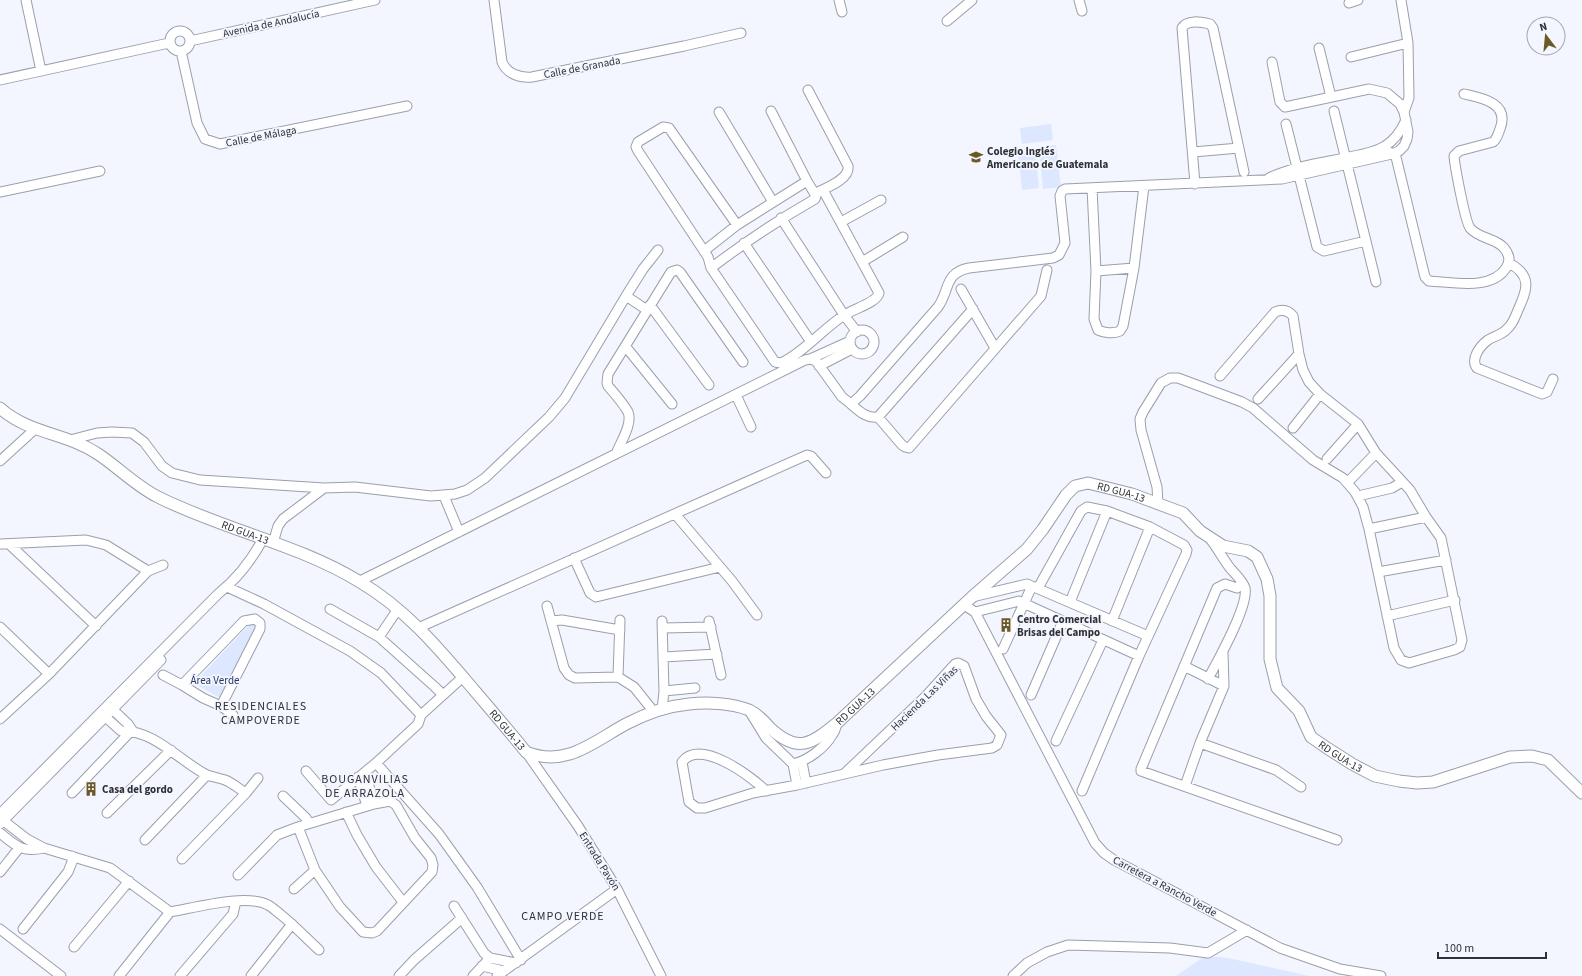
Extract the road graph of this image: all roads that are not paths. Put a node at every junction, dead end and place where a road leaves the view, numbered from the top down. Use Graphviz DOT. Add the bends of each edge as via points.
graph roads {
  1 [pos="26,0"];
  2 [pos="375,0"];
  3 [pos="494,0"];
  4 [pos="972,0"];
  5 [pos="1080,0"];
  6 [pos="1358,0"];
  7 [pos="1401,0"];
  8 [pos="1348,2"];
  9 [pos="1082,11"];
  10 [pos="947,21"];
  11 [pos="741,33"];
  12 [pos="190,41"];
  13 [pos="169,42"];
  14 [pos="1408,43"];
  15 [pos="1319,48"];
  16 [pos="181,51"];
  17 [pos="1351,57"];
  18 [pos="1272,62"];
  19 [pos="41,71"];
  20 [pos="0,80"];
  21 [pos="808,90"];
  22 [pos="1464,94"];
  23 [pos="1331,97"];
  24 [pos="407,106"];
  25 [pos="771,111"];
  26 [pos="1334,111"];
  27 [pos="719,112"];
  28 [pos="1405,116"];
  29 [pos="1286,124"];
  30 [pos="1239,148"];
  31 [pos="1384,148"];
  32 [pos="1193,152"];
  33 [pos="1392,154"];
  34 [pos="1347,161"];
  35 [pos="100,171"];
  36 [pos="1244,172"];
  37 [pos="1298,172"];
  38 [pos="807,181"];
  39 [pos="1195,184"];
  40 [pos="1144,186"];
  41 [pos="1092,188"];
  42 [pos="0,192"];
  43 [pos="819,192"];
  44 [pos="881,200"];
  45 [pos="773,202"];
  46 [pos="781,218"];
  47 [pos="841,222"];
  48 [pos="737,225"];
  49 [pos="903,237"];
  50 [pos="1366,240"];
  51 [pos="744,243"];
  52 [pos="658,250"];
  53 [pos="704,251"];
  54 [pos="862,262"];
  55 [pos="1509,263"];
  56 [pos="711,268"];
  57 [pos="1134,268"];
  58 [pos="1047,270"];
  59 [pos="1096,272"];
  60 [pos="1376,282"];
  61 [pos="961,289"];
  62 [pos="626,296"];
  63 [pos="648,308"];
  64 [pos="973,310"];
  65 [pos="844,315"];
  66 [pos="857,332"];
  67 [pos="811,342"];
  68 [pos="851,345"];
  69 [pos="626,347"];
  70 [pos="995,348"];
  71 [pos="1299,354"];
  72 [pos="810,359"];
  73 [pos="743,362"];
  74 [pos="820,366"];
  75 [pos="1220,376"];
  76 [pos="1553,379"];
  77 [pos="709,385"];
  78 [pos="1320,394"];
  79 [pos="736,395"];
  80 [pos="1258,399"];
  81 [pos="672,404"];
  82 [pos="851,404"];
  83 [pos="0,408"];
  84 [pos="878,417"];
  85 [pos="1358,424"];
  86 [pos="751,427"];
  87 [pos="1293,428"];
  88 [pos="35,429"];
  89 [pos="70,440"];
  90 [pos="1376,453"];
  91 [pos="616,454"];
  92 [pos="1327,459"];
  93 [pos="0,461"];
  94 [pos="826,473"];
  95 [pos="1348,482"];
  96 [pos="1402,482"];
  97 [pos="324,488"];
  98 [pos="444,496"];
  99 [pos="1358,496"];
  100 [pos="1158,504"];
  101 [pos="1107,511"];
  102 [pos="675,514"];
  103 [pos="1426,517"];
  104 [pos="1150,527"];
  105 [pos="1369,529"];
  106 [pos="459,532"];
  107 [pos="1210,538"];
  108 [pos="263,539"];
  109 [pos="274,543"];
  110 [pos="5,544"];
  111 [pos="574,558"];
  112 [pos="1446,560"];
  113 [pos="162,565"];
  114 [pos="720,567"];
  115 [pos="148,571"];
  116 [pos="1378,572"];
  117 [pos="360,581"];
  118 [pos="1242,583"];
  119 [pos="1017,586"];
  120 [pos="227,587"];
  121 [pos="1035,587"];
  122 [pos="1455,600"];
  123 [pos="968,601"];
  124 [pos="1022,602"];
  125 [pos="1070,602"];
  126 [pos="267,606"];
  127 [pos="547,606"];
  128 [pos="330,609"];
  129 [pos="398,609"];
  130 [pos="975,612"];
  131 [pos="757,615"];
  132 [pos="1387,616"];
  133 [pos="620,620"];
  134 [pos="258,621"];
  135 [pos="551,621"];
  136 [pos="1063,621"];
  137 [pos="1112,621"];
  138 [pos="96,626"];
  139 [pos="0,627"];
  140 [pos="418,628"];
  141 [pos="620,630"];
  142 [pos="1148,636"];
  143 [pos="379,637"];
  144 [pos="1103,640"];
  145 [pos="1003,649"];
  146 [pos="1223,652"];
  147 [pos="717,654"];
  148 [pos="1139,656"];
  149 [pos="663,657"];
  150 [pos="1184,666"];
  151 [pos="49,674"];
  152 [pos="163,675"];
  153 [pos="722,675"];
  154 [pos="463,677"];
  155 [pos="618,677"];
  156 [pos="1208,679"];
  157 [pos="182,685"];
  158 [pos="1224,686"];
  159 [pos="695,688"];
  160 [pos="664,691"];
  161 [pos="443,695"];
  162 [pos="1031,695"];
  163 [pos="221,706"];
  164 [pos="110,708"];
  165 [pos="748,710"];
  166 [pos="658,711"];
  167 [pos="103,715"];
  168 [pos="233,715"];
  169 [pos="421,715"];
  170 [pos="0,719"];
  171 [pos="837,723"];
  172 [pos="132,730"];
  173 [pos="1056,742"];
  174 [pos="1200,743"];
  175 [pos="171,750"];
  176 [pos="526,752"];
  177 [pos="376,762"];
  178 [pos="797,763"];
  179 [pos="306,771"];
  180 [pos="844,774"];
  181 [pos="207,775"];
  182 [pos="362,775"];
  183 [pos="258,778"];
  184 [pos="802,784"];
  185 [pos="1185,786"];
  186 [pos="1301,786"];
  187 [pos="1082,790"];
  188 [pos="766,791"];
  189 [pos="72,793"];
  190 [pos="246,793"];
  191 [pos="1582,793"];
  192 [pos="284,796"];
  193 [pos="370,805"];
  194 [pos="346,812"];
  195 [pos="107,813"];
  196 [pos="1,819"];
  197 [pos="309,823"];
  198 [pos="298,827"];
  199 [pos="0,833"];
  200 [pos="145,840"];
  201 [pos="1337,840"];
  202 [pos="19,848"];
  203 [pos="44,848"];
  204 [pos="72,856"];
  205 [pos="182,859"];
  206 [pos="315,870"];
  207 [pos="0,872"];
  208 [pos="238,875"];
  209 [pos="129,882"];
  210 [pos="617,889"];
  211 [pos="294,890"];
  212 [pos="236,902"];
  213 [pos="403,902"];
  214 [pos="454,906"];
  215 [pos="170,912"];
  216 [pos="462,918"];
  217 [pos="292,924"];
  218 [pos="0,929"];
  219 [pos="24,929"];
  220 [pos="1248,930"];
  221 [pos="74,947"];
  222 [pos="319,950"];
  223 [pos="490,958"];
  224 [pos="518,961"];
  225 [pos="482,966"];
  226 [pos="501,974"];
  227 [pos="61,976"];
  228 [pos="119,976"];
  229 [pos="180,976"];
  230 [pos="251,976"];
  231 [pos="398,976"];
  232 [pos="473,976"];
  233 [pos="662,976"];
  234 [pos="1013,976"];
  235 [pos="1381,976"];
  1 -- 19 [label="street"];
  2 -- 12 [label="street, Avenida de Andalucía"];
  3 -- 11 [label="street, Calle de Granada" via="502,62 509,71 523,77"];
  4 -- 10 [label="street"];
  5 -- 9 [label="street"];
  6 -- 8 [label="street"];
  7 -- 14 [label="street"];
  12 -- 13 [label="street" via="186,33 179,31 173,33"];
  12 -- 16 [label="street" via="187,48"];
  13 -- 16 [label="street" via="172,48"];
  13 -- 19 [label="street"];
  14 -- 17 [label="street"];
  14 -- 28 [label="street" via="1409,98"];
  15 -- 23 [label="street"];
  16 -- 24 [label="street, Calle de Málaga" via="197,123 205,139 220,144"];
  18 -- 23 [label="street" via="1280,102 1284,106 1290,107"];
  19 -- 20 [label="street"];
  21 -- 43 [label="street" via="849,170 845,176"];
  22 -- 55 [label="street" via="1490,101 1502,116 1503,122 1493,142 1459,151 1454,156 1469,225 1477,233 1502,246"];
  23 -- 28 [label="street" via="1360,90 1378,90 1394,98"];
  25 -- 38 [label="street"];
  26 -- 34 [label="street"];
  27 -- 45 [label="street"];
  28 -- 31 [label="street" via="1401,131"];
  28 -- 33 [label="street" via="1408,132 1406,142"];
  29 -- 37 [label="street"];
  30 -- 32 [label="street"];
  30 -- 32 [label="street" via="1213,28 1210,24 1188,22 1182,28"];
  30 -- 36 [label="street"];
  31 -- 33 [label="street"];
  31 -- 34 [label="street"];
  32 -- 39 [label="street"];
  33 -- 34 [label="street"];
  33 -- 55 [label="street" via="1396,157 1425,277 1429,281 1492,281"];
  34 -- 37 [label="street"];
  34 -- 50 [label="street"];
  35 -- 42 [label="street"];
  37 -- 39 [label="street" via="1282,179"];
  37 -- 50 [label="street" via="1318,249 1324,251"];
  38 -- 43 [label="street"];
  38 -- 45 [label="street"];
  39 -- 40 [label="street"];
  40 -- 41 [label="street"];
  40 -- 57 [label="street"];
  41 -- 59 [label="street"];
  41 -- 82 [label="street" via="1062,191 1060,202 1065,243 1059,255 1053,258 968,268 955,273 938,306"];
  43 -- 46 [label="street" via="815,200"];
  43 -- 47 [label="street"];
  44 -- 47 [label="street"];
  45 -- 48 [label="street"];
  46 -- 51 [label="street"];
  46 -- 65 [label="street"];
  47 -- 54 [label="street"];
  48 -- 53 [label="street"];
  48 -- 53 [label="street" via="669,128 663,127 638,142 638,151"];
  49 -- 54 [label="street"];
  50 -- 60 [label="street"];
  51 -- 56 [label="street"];
  51 -- 67 [label="street"];
  52 -- 62 [label="street"];
  53 -- 56 [label="street"];
  54 -- 65 [label="street" via="878,290 878,296"];
  55 -- 76 [label="street" via="1522,273 1526,282 1526,292 1510,326 1484,343 1474,358 1474,365 1542,394 1547,392"];
  56 -- 67 [label="street" via="775,362 784,362"];
  57 -- 59 [label="street"];
  57 -- 59 [label="street" via="1122,326 1120,331 1112,333 1102,332 1094,319"];
  58 -- 70 [label="street" via="1041,296"];
  61 -- 64 [label="street"];
  62 -- 63 [label="street"];
  62 -- 98 [label="street" via="570,392 549,417 486,478 467,490"];
  63 -- 69 [label="street"];
  63 -- 73 [label="street" via="671,272 677,270"];
  63 -- 77 [label="street"];
  64 -- 70 [label="street"];
  64 -- 84 [label="street"];
  65 -- 66 [label="street"];
  65 -- 67 [label="street"];
  66 -- 68 [label="street" via="851,338"];
  66 -- 68 [label="street" via="868,332 872,335 873,346 867,353 862,354 856,353"];
  68 -- 72 [label="street"];
  68 -- 74 [label="street"];
  69 -- 81 [label="street"];
  69 -- 91 [label="street" via="607,378 608,386 628,413 628,425"];
  70 -- 84 [label="street" via="909,448 905,448"];
  71 -- 75 [label="street" via="1294,316 1290,312 1280,310 1275,312"];
  71 -- 78 [label="street" via="1309,382"];
  71 -- 80 [label="street"];
  72 -- 74 [label="street"];
  72 -- 79 [label="street"];
  74 -- 82 [label="street" via="842,397"];
  78 -- 85 [label="street"];
  78 -- 87 [label="street"];
  79 -- 86 [label="street"];
  79 -- 91 [label="street"];
  82 -- 84 [label="street" via="865,415"];
  83 -- 88 [label="main road, RD GUA-13" via="15,420"];
  85 -- 90 [label="street"];
  85 -- 92 [label="street"];
  88 -- 89 [label="main road, RD GUA-13"];
  88 -- 93 [label="street"];
  89 -- 97 [label="street" via="97,433 132,433 144,442 162,466 172,473 200,480"];
  89 -- 108 [label="main road, RD GUA-13" via="98,454 143,489"];
  90 -- 95 [label="street"];
  90 -- 96 [label="street"];
  91 -- 106 [label="street"];
  94 -- 102 [label="street" via="811,456 807,455"];
  95 -- 99 [label="street"];
  95 -- 100 [label="street" via="1313,460 1248,405 1178,378 1170,378 1161,383 1140,419 1157,487"];
  96 -- 99 [label="street" via="1392,488"];
  96 -- 103 [label="street" via="1410,490"];
  97 -- 98 [label="street" via="355,487"];
  97 -- 109 [label="street" via="283,519 278,526"];
  98 -- 106 [label="street"];
  99 -- 105 [label="street"];
  100 -- 107 [label="main road, RD GUA-13" via="1183,513"];
  100 -- 123 [label="main road, RD GUA-13" via="1100,485 1088,483 1075,486 1027,549"];
  101 -- 104 [label="street"];
  101 -- 121 [label="street" via="1089,506 1082,509"];
  101 -- 125 [label="street"];
  102 -- 111 [label="street"];
  102 -- 114 [label="street"];
  103 -- 105 [label="street"];
  103 -- 112 [label="street" via="1441,538"];
  104 -- 137 [label="street"];
  104 -- 142 [label="street" via="1184,545 1187,552"];
  105 -- 116 [label="street"];
  106 -- 117 [label="street"];
  107 -- 118 [label="street"];
  107 -- 191 [label="main road, RD GUA-13" via="1223,546 1248,551 1257,557 1267,579 1270,596 1270,659 1277,688 1299,711 1311,737 1326,748 1375,776 1416,783 1433,782 1510,758 1532,756 1548,760"];
  108 -- 109 [label="main road, RD GUA-13"];
  108 -- 120 [label="street" via="252,559"];
  109 -- 117 [label="main road, RD GUA-13" via="335,567"];
  110 -- 115 [label="street" via="86,540 106,545"];
  110 -- 138 [label="street"];
  111 -- 114 [label="street" via="590,593 596,597"];
  111 -- 140 [label="street"];
  112 -- 116 [label="street"];
  112 -- 122 [label="street"];
  113 -- 115 [label="street"];
  114 -- 131 [label="street"];
  115 -- 138 [label="street"];
  116 -- 132 [label="street"];
  117 -- 129 [label="main road, RD GUA-13"];
  118 -- 146 [label="street" via="1245,593 1241,610"];
  118 -- 150 [label="street" via="1238,588 1225,584 1218,588"];
  119 -- 121 [label="street" via="1027,584"];
  119 -- 123 [label="street"];
  119 -- 124 [label="street"];
  120 -- 126 [label="street"];
  120 -- 164 [label="street"];
  121 -- 124 [label="street"];
  121 -- 125 [label="street"];
  122 -- 132 [label="street"];
  122 -- 132 [label="street" via="1462,640 1460,647 1409,663 1401,660 1394,648"];
  123 -- 130 [label="street"];
  123 -- 171 [label="main road, RD GUA-13"];
  124 -- 130 [label="street" via="1011,602"];
  124 -- 136 [label="street"];
  124 -- 145 [label="street"];
  125 -- 137 [label="street"];
  126 -- 134 [label="street"];
  126 -- 169 [label="street" via="370,664"];
  127 -- 135 [label="street"];
  128 -- 143 [label="street"];
  129 -- 140 [label="main road, RD GUA-13"];
  129 -- 143 [label="street"];
  130 -- 220 [label="street, Carretera a Rancho Verde" via="1095,843 1114,860"];
  133 -- 141 [label="street"];
  134 -- 157 [label="street" via="244,621"];
  134 -- 163 [label="street" via="260,629"];
  135 -- 141 [label="street" via="562,620"];
  135 -- 155 [label="street" via="564,668 569,675 575,678"];
  136 -- 144 [label="street"];
  136 -- 162 [label="street"];
  137 -- 142 [label="street"];
  138 -- 151 [label="street"];
  139 -- 151 [label="street"];
  140 -- 154 [label="main road, RD GUA-13"];
  141 -- 155 [label="street"];
  142 -- 148 [label="street"];
  143 -- 161 [label="street"];
  144 -- 148 [label="street"];
  144 -- 173 [label="street"];
  146 -- 156 [label="street"];
  146 -- 158 [label="street"];
  147 -- 149 [label="street"];
  147 -- 149 [label="street" via="710,624 662,624"];
  147 -- 153 [label="street"];
  148 -- 187 [label="street"];
  149 -- 160 [label="street"];
  150 -- 156 [label="street"];
  150 -- 185 [label="street" via="1140,768 1141,771"];
  151 -- 170 [label="street"];
  152 -- 157 [label="street"];
  154 -- 161 [label="street"];
  154 -- 176 [label="main road, RD GUA-13"];
  155 -- 166 [label="street" via="634,687"];
  156 -- 158 [label="street"];
  157 -- 163 [label="street"];
  158 -- 174 [label="street"];
  159 -- 160 [label="street"];
  160 -- 166 [label="street"];
  161 -- 169 [label="street"];
  163 -- 168 [label="street"];
  164 -- 167 [label="street"];
  164 -- 172 [label="street"];
  165 -- 166 [label="main road, RD GUA-13" via="718,703 700,703"];
  165 -- 171 [label="main road, RD GUA-13" via="778,736 797,744 817,739"];
  165 -- 178 [label="street" via="766,738"];
  166 -- 176 [label="main road, RD GUA-13" via="571,754 547,757 534,756"];
  167 -- 172 [label="street" via="121,731"];
  167 -- 196 [label="street"];
  169 -- 177 [label="street" via="418,724"];
  171 -- 178 [label="street" via="832,736 822,746"];
  172 -- 175 [label="street"];
  172 -- 189 [label="street"];
  174 -- 185 [label="street"];
  174 -- 186 [label="street" via="1276,770"];
  175 -- 181 [label="street"];
  175 -- 195 [label="street"];
  176 -- 210 [label="street, Entrada Pavón" via="578,826"];
  177 -- 182 [label="street"];
  177 -- 224 [label="street" via="439,834 477,887"];
  178 -- 184 [label="street"];
  179 -- 182 [label="street" via="331,800"];
  180 -- 180 [label="street, Hacienda Las Viñas" via="921,701 954,664 958,663 964,666 976,699 1001,735 998,745 992,748 909,759"];
  180 -- 184 [label="street, Hacienda Las Viñas"];
  181 -- 190 [label="street" via="231,783"];
  181 -- 200 [label="street"];
  182 -- 193 [label="street"];
  183 -- 190 [label="street"];
  184 -- 188 [label="street, Hacienda Las Viñas"];
  185 -- 201 [label="street"];
  188 -- 188 [label="street, Hacienda Las Viñas" via="720,758 695,754 682,762 688,799 696,808 705,808"];
  190 -- 205 [label="street"];
  192 -- 197 [label="street"];
  193 -- 194 [label="street"];
  193 -- 213 [label="street" via="390,801 396,805 415,838 431,858 432,872"];
  194 -- 197 [label="street"];
  194 -- 213 [label="street" via="376,867"];
  196 -- 203 [label="street" via="27,839"];
  197 -- 198 [label="street"];
  198 -- 206 [label="street"];
  198 -- 208 [label="street" via="277,835"];
  199 -- 202 [label="street"];
  202 -- 203 [label="street"];
  202 -- 207 [label="street"];
  203 -- 204 [label="street"];
  204 -- 209 [label="street" via="110,868"];
  204 -- 219 [label="street" via="68,872"];
  206 -- 211 [label="street"];
  206 -- 213 [label="street" via="340,907 363,932 372,933 377,930"];
  209 -- 215 [label="street"];
  209 -- 221 [label="street"];
  210 -- 224 [label="street"];
  210 -- 233 [label="street, Entrada Pavón"];
  212 -- 215 [label="street"];
  212 -- 217 [label="street" via="247,900 268,905"];
  212 -- 229 [label="street" via="232,914"];
  214 -- 216 [label="street"];
  215 -- 228 [label="street"];
  216 -- 223 [label="street"];
  216 -- 231 [label="street"];
  217 -- 222 [label="street"];
  217 -- 230 [label="street"];
  218 -- 227 [label="street"];
  220 -- 234 [label="street" via="1208,953 1170,948 1068,945 1047,952"];
  220 -- 235 [label="street, Carretera a Rancho Verde" via="1280,948 1340,969"];
  223 -- 224 [label="street"];
  223 -- 225 [label="street"];
  224 -- 226 [label="street"];
  225 -- 226 [label="street"];
  225 -- 232 [label="street"];
}
